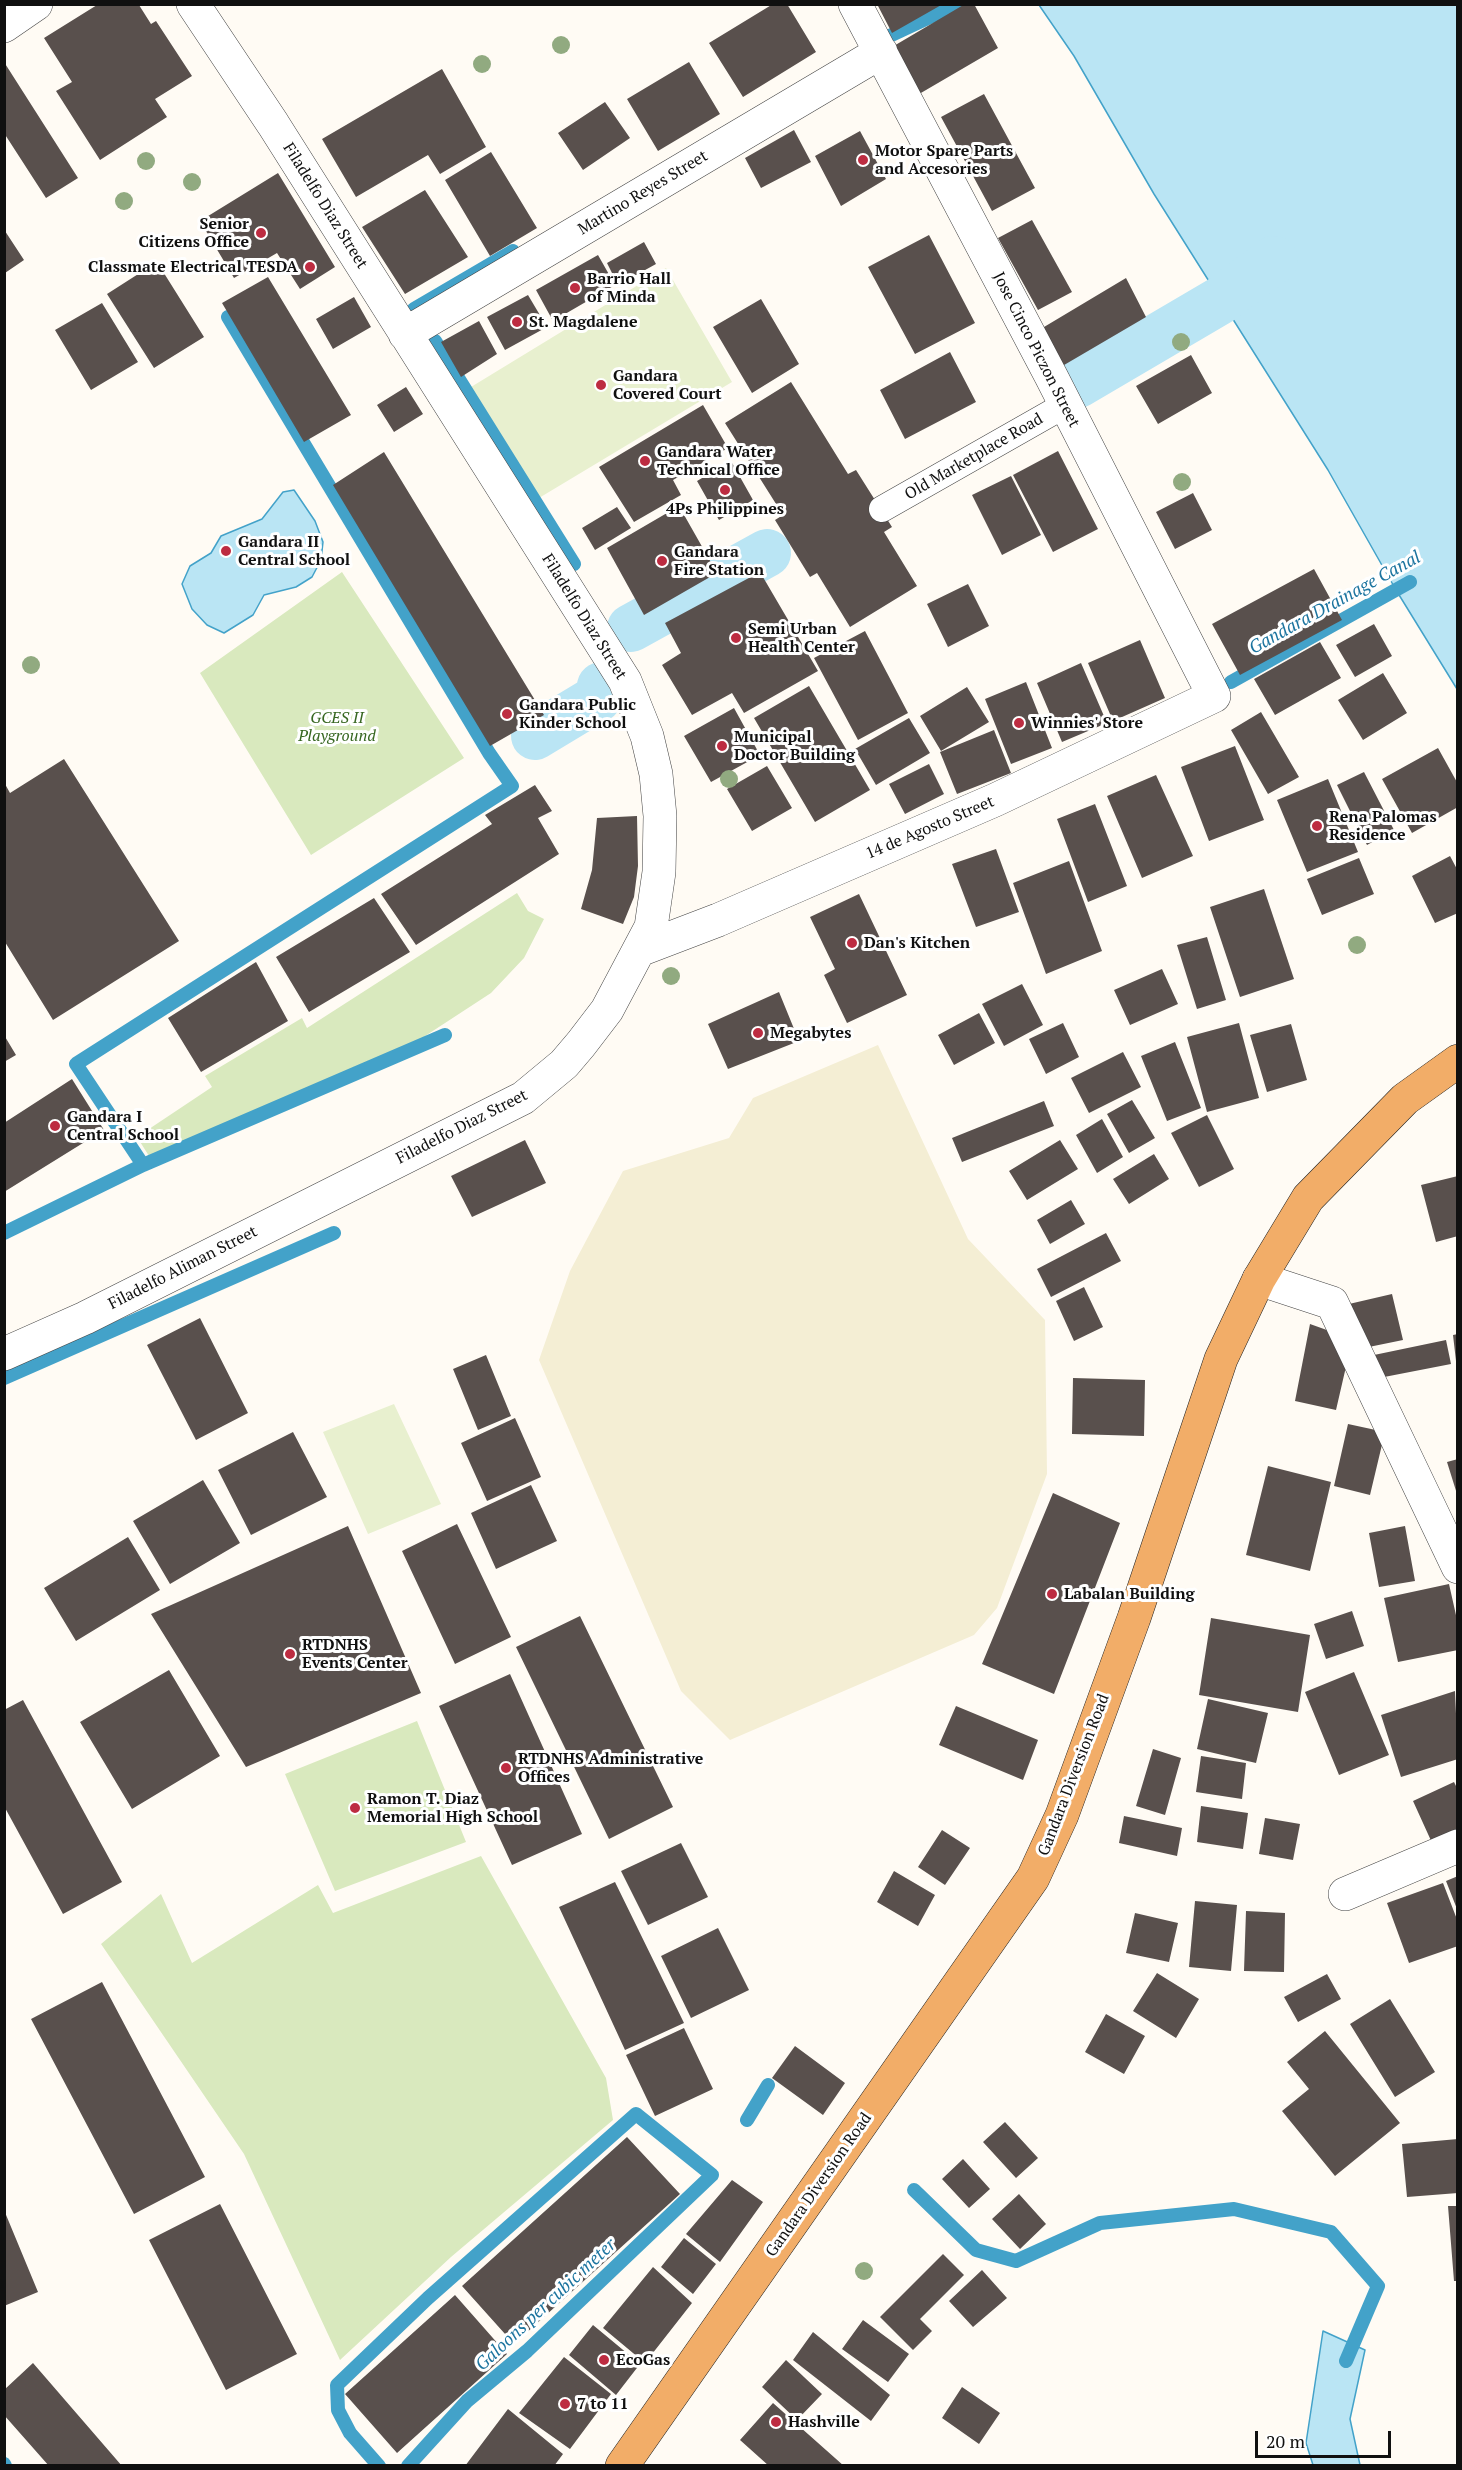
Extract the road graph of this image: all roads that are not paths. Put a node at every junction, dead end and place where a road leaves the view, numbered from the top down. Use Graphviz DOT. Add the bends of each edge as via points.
graph roads {
  1 [pos="36,4"];
  2 [pos="193,4"];
  3 [pos="855,4"];
  4 [pos="4,26"];
  5 [pos="881,52"];
  6 [pos="405,334"];
  7 [pos="1065,405"];
  8 [pos="882,509"];
  9 [pos="1214,696"];
  10 [pos="642,949"];
  11 [pos="1458,1061"];
  12 [pos="360,1178"];
  13 [pos="1259,1279"];
  14 [pos="4,1354"];
  15 [pos="1458,1567"];
  16 [pos="1458,1846"];
  17 [pos="1346,1894"];
  18 [pos="622,2466"];
  1 -- 4 [label="street"];
  2 -- 6 [label="street, Filadelfo Diaz Street"];
  3 -- 5 [label="street, Jose Cinco Piczon Street"];
  5 -- 6 [label="street, Martino Reyes Street"];
  5 -- 7 [label="street, Jose Cinco Piczon Street"];
  6 -- 10 [label="street, Filadelfo Diaz Street" via="625,681 647,736 660,816 659,872 651,927"];
  7 -- 8 [label="lane, Old Marketplace Road"];
  7 -- 9 [label="street, Jose Cinco Piczon Street"];
  9 -- 10 [label="street, 14 de Agosto Street" via="995,800"];
  10 -- 12 [label="street, Filadelfo Diaz Street" via="607,1010 570,1058 548,1078 523,1098"];
  11 -- 13 [label="highway, Gandara Diversion Road" via="1404,1099 1308,1198"];
  12 -- 14 [label="street, Filadelfo Aliman Street" via="85,1318"];
  13 -- 15 [label="street" via="1332,1303"];
  13 -- 18 [label="highway, Gandara Diversion Road" via="1221,1359 1134,1618 1066,1804 1033,1878"];
  16 -- 17 [label="street"];
}
